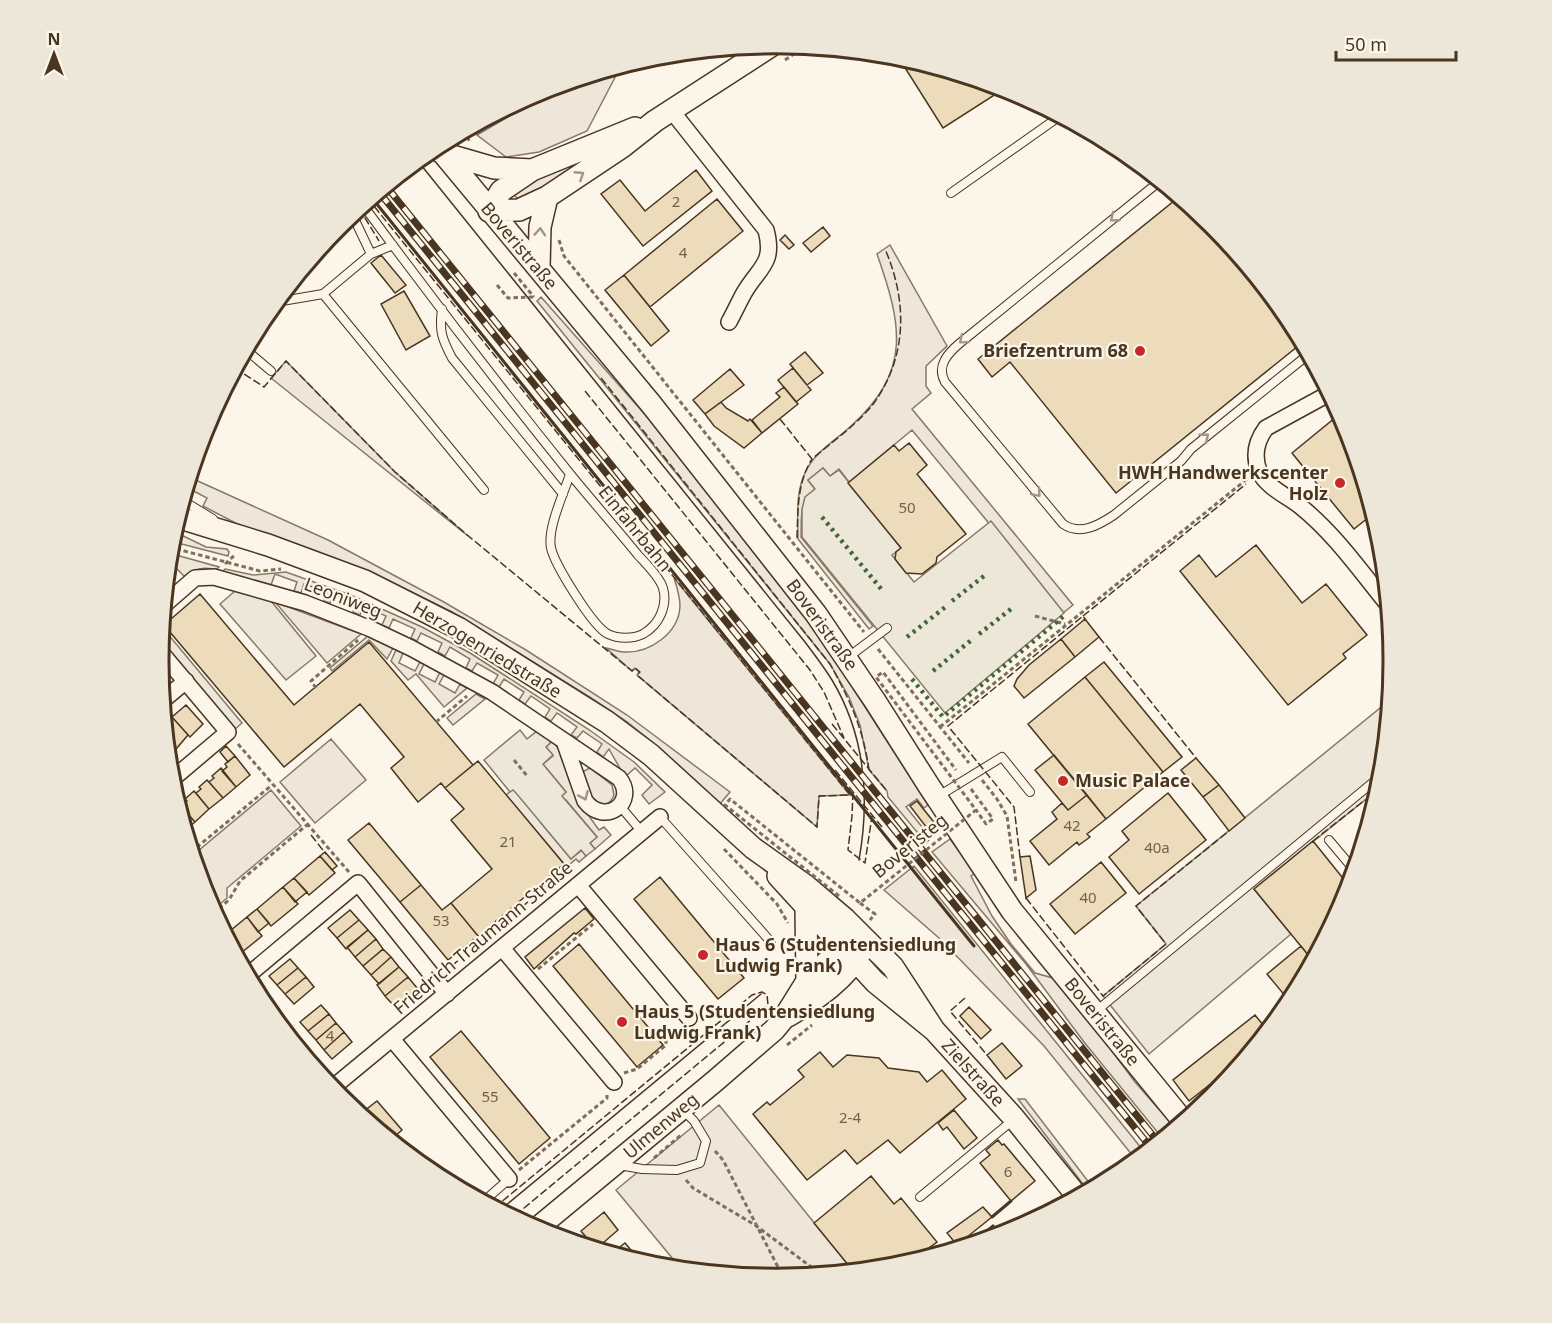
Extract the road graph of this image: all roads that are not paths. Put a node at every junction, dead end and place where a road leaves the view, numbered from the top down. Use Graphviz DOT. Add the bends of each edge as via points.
graph roads {
  1 [pos="758,54"];
  2 [pos="663,116"];
  3 [pos="1053,121"];
  4 [pos="446,151"];
  5 [pos="442,153"];
  6 [pos="532,170"];
  7 [pos="1154,186"];
  8 [pos="951,193"];
  9 [pos="547,197"];
  10 [pos="489,211"];
  11 [pos="368,212"];
  12 [pos="356,223"];
  13 [pos="393,245"];
  14 [pos="371,254"];
  15 [pos="548,265"];
  16 [pos="323,294"];
  17 [pos="288,300"];
  18 [pos="442,309"];
  19 [pos="729,322"];
  20 [pos="252,355"];
  21 [pos="1303,359"];
  22 [pos="271,371"];
  23 [pos="1323,397"];
  24 [pos="570,474"];
  25 [pos="484,490"];
  26 [pos="563,494"];
  27 [pos="186,517"];
  28 [pos="1379,594"];
  29 [pos="173,597"];
  30 [pos="887,628"];
  31 [pos="847,659"];
  32 [pos="169,661"];
  33 [pos="186,681"];
  34 [pos="170,694"];
  35 [pos="564,741"];
  36 [pos="179,773"];
  37 [pos="1371,784"];
  38 [pos="1030,792"];
  39 [pos="936,797"];
  40 [pos="620,806"];
  41 [pos="660,817"];
  42 [pos="642,832"];
  43 [pos="1329,840"];
  44 [pos="753,848"];
  45 [pos="1349,863"];
  46 [pos="578,885"];
  47 [pos="806,908"];
  48 [pos="867,940"];
  49 [pos="771,942"];
  50 [pos="502,948"];
  51 [pos="852,955"];
  52 [pos="253,971"];
  53 [pos="807,981"];
  54 [pos="447,994"];
  55 [pos="1095,1012"];
  56 [pos="689,1018"];
  57 [pos="784,1018"];
  58 [pos="934,1030"];
  59 [pos="392,1039"];
  60 [pos="614,1082"];
  61 [pos="338,1083"];
  62 [pos="682,1109"];
  63 [pos="1179,1116"];
  64 [pos="1014,1118"];
  65 [pos="615,1164"];
  66 [pos="509,1179"];
  67 [pos="1073,1191"];
  68 [pos="489,1197"];
  69 [pos="920,1197"];
  70 [pos="548,1225"];
  1 -- 2 [label="street"];
  2 -- 6 [label="street"];
  9 -- 2 [label="street, one-way"];
  2 -- 19 [label="street" via="766,230 770,246 765,265"];
  3 -- 8 [label="lane"];
  4 -- 6 [label="street" via="494,168"];
  5 -- 10 [label="street, Boveristraße"];
  6 -- 10 [label="street" via="501,191"];
  7 -- 21 [label="lane, one-way" via="952,349 942,367 945,382 1063,524 1070,529 1086,529 1105,522"];
  9 -- 10 [label="street" via="519,210"];
  15 -- 9 [label="street, one-way" via="540,227"];
  10 -- 15 [label="street, Boveristraße"];
  11 -- 13 [label="lane, Einfahrbahn"];
  12 -- 14 [label="lane"];
  13 -- 14 [label="lane"];
  13 -- 18 [label="lane, Einfahrbahn"];
  14 -- 16 [label="lane"];
  15 -- 31 [label="street, Boveristraße"];
  16 -- 17 [label="lane"];
  16 -- 25 [label="lane"];
  18 -- 24 [label="lane, Einfahrbahn"];
  18 -- 26 [label="lane" via="441,337 452,358"];
  20 -- 22 [label="lane"];
  23 -- 28 [label="street" via="1266,428 1256,452 1258,470 1265,481 1328,532"];
  24 -- 26 [label="lane, Einfahrbahn"];
  24 -- 26 [label="lane, Einfahrbahn" via="663,587 664,606 652,628 622,638 607,634 594,623 551,547"];
  27 -- 44 [label="street, Herzogenriedstraße" via="365,581 458,628 651,754"];
  29 -- 35 [label="street, Leoniweg" via="195,578 214,577 305,603 411,648"];
  30 -- 31 [label="lane"];
  31 -- 39 [label="street, Boveristraße"];
  32 -- 33 [label="street"];
  33 -- 34 [label="street"];
  33 -- 36 [label="street" via="228,732"];
  35 -- 40 [label="street, Leoniweg" via="623,782 625,793"];
  35 -- 40 [label="street, one-way" via="589,807 608,813"];
  37 -- 55 [label="lane"];
  38 -- 39 [label="lane" via="1002,757"];
  39 -- 55 [label="street, Boveristraße" via="1012,911"];
  40 -- 42 [label="lane"];
  41 -- 42 [label="street, Friedrich-Traumann-Straße"];
  41 -- 49 [label="lane"];
  42 -- 46 [label="street, Friedrich-Traumann-Straße"];
  43 -- 45 [label="lane"];
  44 -- 47 [label="street, Herzogenriedstraße"];
  44 -- 48 [label="street, Herzogenriedstraße" via="805,885"];
  46 -- 50 [label="street, Friedrich-Traumann-Straße"];
  46 -- 56 [label="street"];
  47 -- 51 [label="street, Herzogenriedstraße"];
  47 -- 53 [label="street"];
  48 -- 51 [label="street, Ulmenweg"];
  48 -- 58 [label="street, Herzogenriedstraße" via="893,967"];
  50 -- 54 [label="street, Friedrich-Traumann-Straße"];
  50 -- 60 [label="street"];
  51 -- 53 [label="street, Ulmenweg" via="832,957"];
  51 -- 57 [label="street, Ulmenweg" via="813,1001"];
  51 -- 58 [label="street, Zielstraße" via="876,982"];
  52 -- 54 [label="street" via="358,883"];
  53 -- 57 [label="street, Ulmenweg"];
  54 -- 59 [label="street, Friedrich-Traumann-Straße"];
  55 -- 63 [label="street, Boveristraße"];
  57 -- 62 [label="street, Ulmenweg"];
  58 -- 64 [label="street, Zielstraße"];
  59 -- 61 [label="street, Friedrich-Traumann-Straße"];
  59 -- 66 [label="street"];
  62 -- 65 [label="street, Ulmenweg"];
  62 -- 65 [label="lane" via="706,1141 700,1163 677,1170"];
  64 -- 67 [label="street, Zielstraße"];
  64 -- 69 [label="lane"];
  65 -- 70 [label="street, Ulmenweg"];
  66 -- 68 [label="lane"];
}
